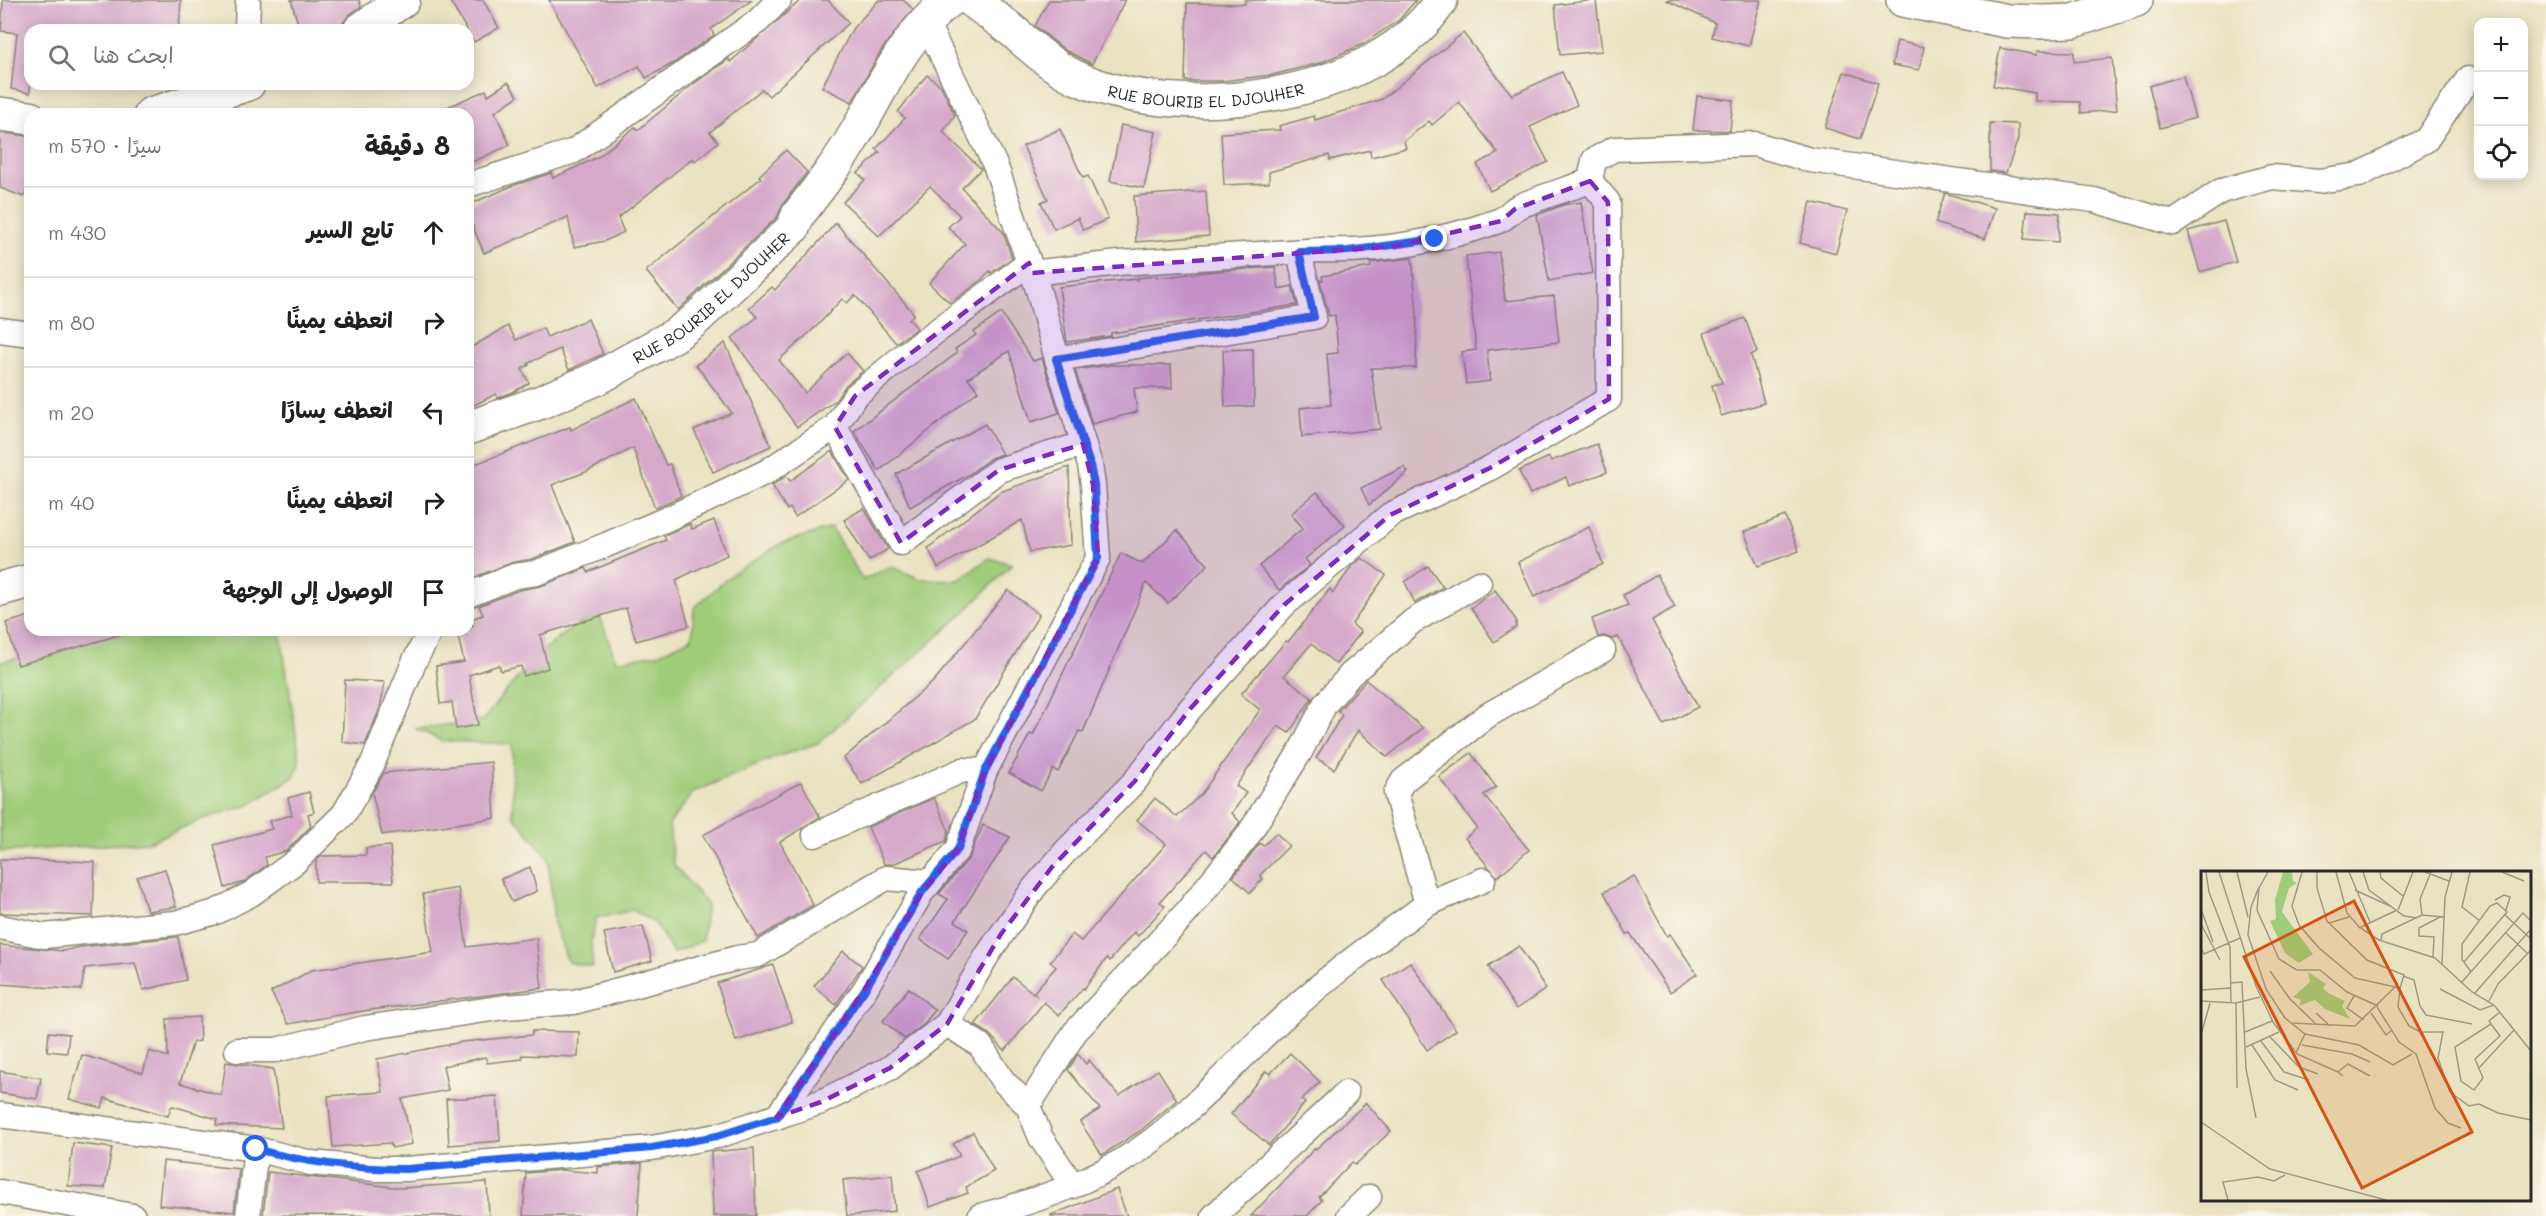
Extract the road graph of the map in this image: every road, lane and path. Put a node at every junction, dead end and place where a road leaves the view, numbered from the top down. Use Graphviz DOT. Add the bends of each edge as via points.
graph roads {
  1 [pos="248,0"];
  2 [pos="403,0"];
  3 [pos="779,0"];
  4 [pos="950,0"];
  5 [pos="971,0"];
  6 [pos="1441,0"];
  7 [pos="1903,0"];
  8 [pos="2136,0"];
  9 [pos="926,22"];
  10 [pos="247,24"];
  11 [pos="369,24"];
  12 [pos="2468,79"];
  13 [pos="229,90"];
  14 [pos="171,108"];
  15 [pos="0,114"];
  16 [pos="24,117"];
  17 [pos="1590,181"];
  18 [pos="474,183"];
  19 [pos="1299,252"];
  20 [pos="1030,268"];
  21 [pos="0,330"];
  22 [pos="24,333"];
  23 [pos="1056,359"];
  24 [pos="474,426"];
  25 [pos="835,427"];
  26 [pos="1083,444"];
  27 [pos="24,583"];
  28 [pos="1479,583"];
  29 [pos="0,589"];
  30 [pos="474,593"];
  31 [pos="428,636"];
  32 [pos="1603,650"];
  33 [pos="985,771"];
  34 [pos="815,835"];
  35 [pos="1483,880"];
  36 [pos="930,882"];
  37 [pos="1427,904"];
  38 [pos="0,927"];
  39 [pos="947,1024"];
  40 [pos="237,1050"];
  41 [pos="1346,1093"];
  42 [pos="1028,1106"];
  43 [pos="0,1115"];
  44 [pos="777,1117"];
  45 [pos="256,1149"];
  46 [pos="1073,1186"];
  47 [pos="0,1192"];
  48 [pos="1369,1197"];
  49 [pos="133,1216"];
  50 [pos="248,1216"];
  51 [pos="980,1216"];
  52 [pos="1215,1216"];
  53 [pos="1349,1216"];
  1 -- 10 [label="street"];
  2 -- 11 [label="main road"];
  3 -- 18 [label="street" via="758,21 574,151"];
  4 -- 9 [label="main road, RUE BOURIB EL DJOUHER"];
  5 -- 6 [label="main road, RUE BOURIB EL DJOUHER" via="1046,60 1083,81 1149,97 1226,100 1337,78 1395,47"];
  7 -- 8 [label="main road" via="2007,21 2044,22 2073,21"];
  9 -- 20 [label="street" via="996,167"];
  9 -- 24 [label="main road, RUE BOURIB EL DJOUHER" via="902,52 856,133 798,215 793,228 693,321 598,378"];
  12 -- 17 [label="street" via="2426,140 2359,175 2319,181 2272,177 2221,191 2174,223 2094,200 1810,160 1755,144 1614,149 1594,160"];
  13 -- 14 [label="main road"];
  15 -- 16 [label="main road"];
  17 -- 19 [label="street" via="1515,209 1501,221 1435,239 1348,251"];
  17 -- 39 [label="street" via="1608,202 1609,399 1490,468 1390,515 1284,605 1190,709 1135,781 1034,888 988,954"];
  19 -- 20 [label="street"];
  19 -- 23 [label="street" via="1314,317"];
  20 -- 23 [label="street"];
  20 -- 25 [label="street" via="903,356 855,396"];
  21 -- 22 [label="street"];
  23 -- 26 [label="street"];
  25 -- 26 [label="street" via="901,543 999,470"];
  25 -- 30 [label="street" via="766,472 680,514 536,573 515,576"];
  26 -- 33 [label="street" via="1094,485 1098,558"];
  27 -- 29 [label="main road"];
  28 -- 42 [label="street" via="1413,621 1351,674 1324,704 1300,752 1247,837 1186,913 1075,1032"];
  31 -- 38 [label="street" via="375,759 344,814 308,850 251,894 216,912 175,923 44,936"];
  32 -- 37 [label="street" via="1488,715 1403,781 1396,793"];
  33 -- 34 [label="street" via="963,770"];
  33 -- 36 [label="street" via="958,849"];
  35 -- 37 [label="street"];
  36 -- 40 [label="street" via="886,878 758,955 737,957 574,1002 505,1007 365,1028 276,1050"];
  36 -- 44 [label="street" via="865,989"];
  37 -- 46 [label="street" via="1326,979 1170,1126 1132,1154"];
  39 -- 42 [label="street" via="980,1045 1003,1082"];
  39 -- 44 [label="street" via="890,1068 821,1102"];
  41 -- 52 [label="street"];
  42 -- 46 [label="street" via="1041,1138"];
  43 -- 45 [label="street"];
  44 -- 45 [label="street" via="717,1136 652,1148 407,1169 311,1163"];
  45 -- 50 [label="street"];
  46 -- 51 [label="street"];
  47 -- 49 [label="street"];
  48 -- 53 [label="street"];
}
